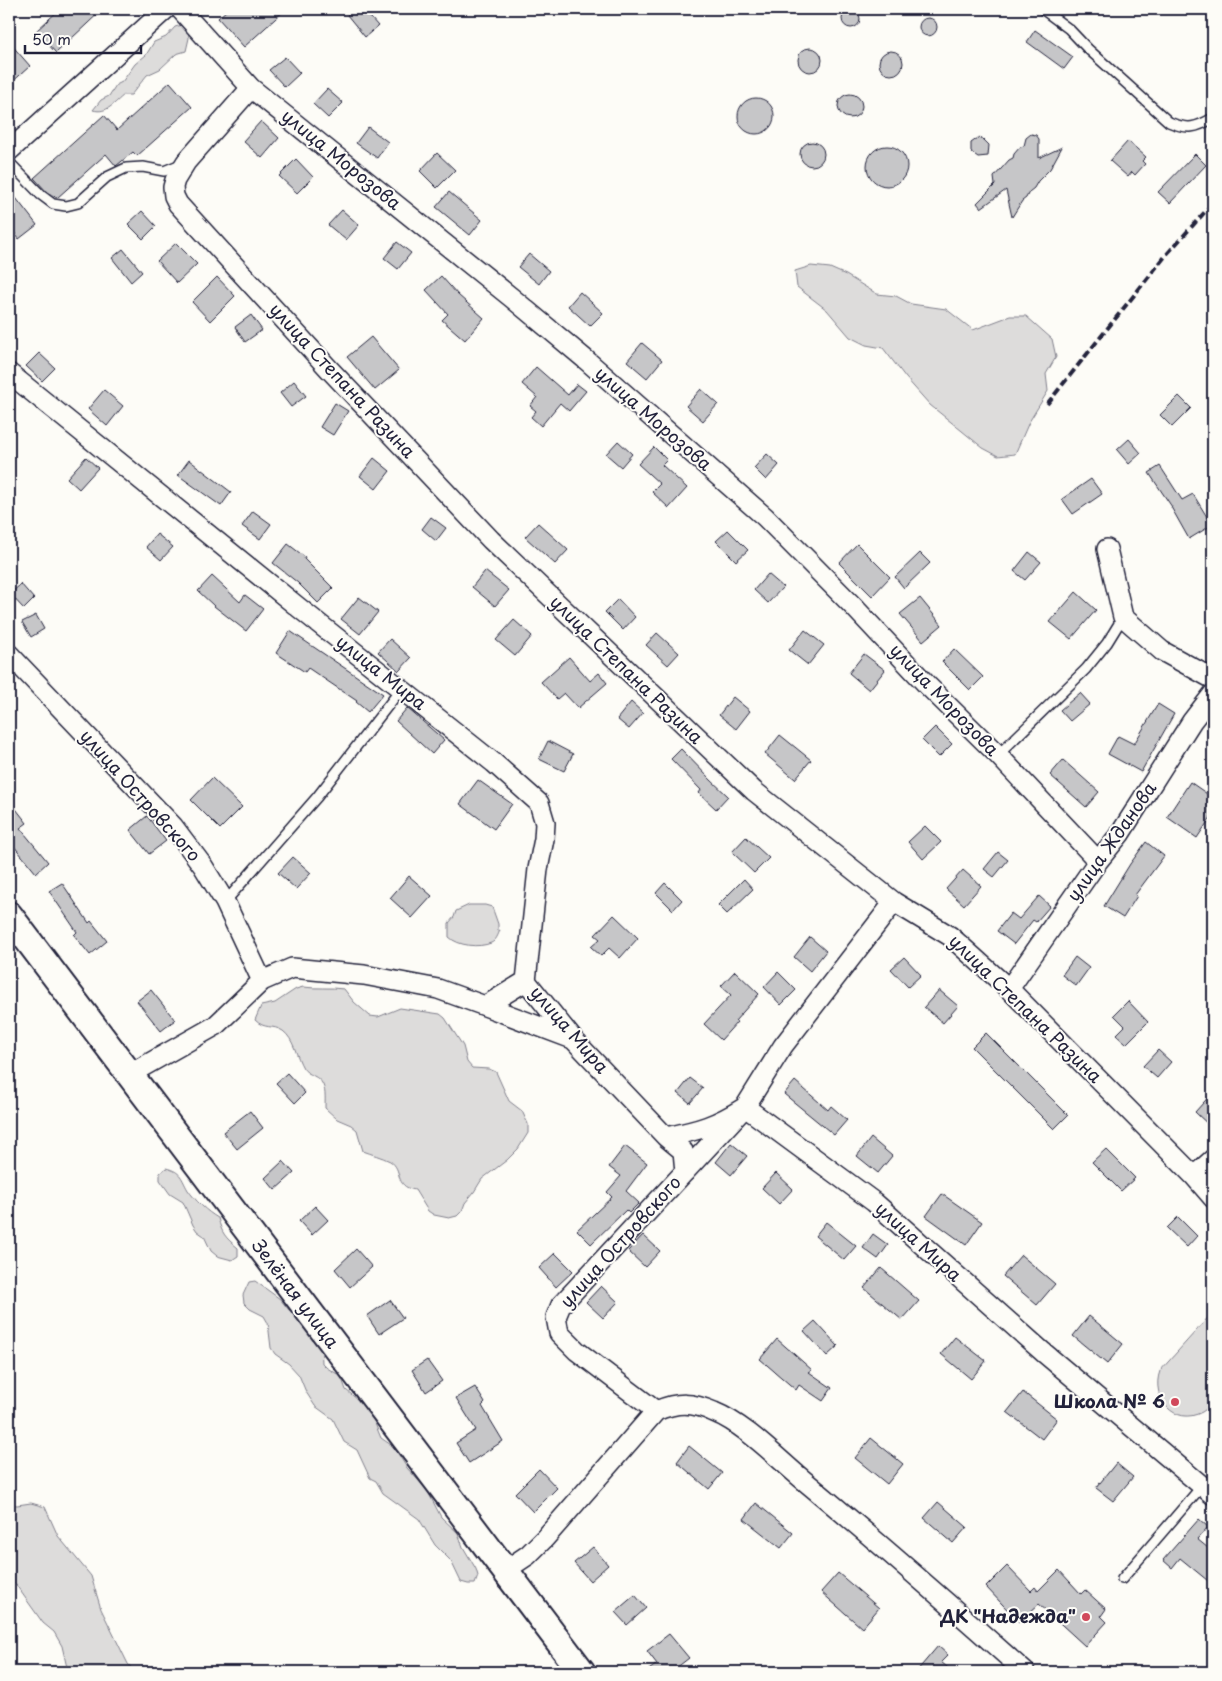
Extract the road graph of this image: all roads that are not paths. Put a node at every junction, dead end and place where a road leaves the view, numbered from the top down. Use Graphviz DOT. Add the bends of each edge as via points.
graph roads {
  1 [pos="166,9"];
  2 [pos="180,9"];
  3 [pos="1042,9"];
  4 [pos="252,88"];
  5 [pos="1213,118"];
  6 [pos="9,151"];
  7 [pos="9,162"];
  8 [pos="186,162"];
  9 [pos="9,373"];
  10 [pos="1107,549"];
  11 [pos="1122,617"];
  12 [pos="9,654"];
  13 [pos="1213,679"];
  14 [pos="401,689"];
  15 [pos="1213,694"];
  16 [pos="998,755"];
  17 [pos="1098,861"];
  18 [pos="225,902"];
  19 [pos="894,902"];
  20 [pos="9,914"];
  21 [pos="262,981"];
  22 [pos="526,981"];
  23 [pos="1009,989"];
  24 [pos="485,1006"];
  25 [pos="572,1038"];
  26 [pos="130,1074"];
  27 [pos="745,1107"];
  28 [pos="666,1137"];
  29 [pos="1213,1159"];
  30 [pos="685,1172"];
  31 [pos="1194,1176"];
  32 [pos="1213,1198"];
  33 [pos="656,1411"];
  34 [pos="1207,1490"];
  35 [pos="504,1571"];
  36 [pos="1122,1579"];
  37 [pos="582,1672"];
  38 [pos="1025,1672"];
  1 -- 6 [label="street"];
  2 -- 4 [label="street, улица Морозова"];
  3 -- 5 [label="lane" via="1069,29 1169,122 1183,128 1200,126"];
  4 -- 8 [label="street, улица Степана Разина"];
  4 -- 16 [label="street, улица Морозова" via="585,359 757,511"];
  7 -- 8 [label="lane" via="47,200 66,206 78,204 108,177 126,168 164,171"];
  8 -- 19 [label="street, улица Степана Разина" via="175,180 174,196 178,204 490,540 754,792"];
  9 -- 14 [label="street, улица Мира"];
  10 -- 11 [label="street"];
  11 -- 13 [label="street" via="1162,651"];
  11 -- 16 [label="lane" via="1086,669"];
  12 -- 18 [label="street, улица Островского" via="172,826 203,866"];
  14 -- 18 [label="lane" via="317,796"];
  14 -- 22 [label="street, улица Мира" via="540,803 544,839"];
  15 -- 17 [label="street, улица Жданова" via="1192,721 1120,834"];
  16 -- 17 [label="street, улица Морозова"];
  17 -- 23 [label="street, улица Жданова"];
  18 -- 21 [label="street, улица Островского"];
  19 -- 23 [label="street, улица Степана Разина" via="950,936"];
  19 -- 27 [label="street, улица Островского" via="784,1046"];
  20 -- 26 [label="street, Зелёная улица"];
  21 -- 24 [label="street" via="292,968 364,975 438,989"];
  21 -- 26 [label="street" via="215,1026"];
  22 -- 24 [label="street"];
  22 -- 25 [label="street, улица Мира"];
  23 -- 31 [label="street, улица Степана Разина"];
  24 -- 25 [label="street"];
  25 -- 28 [label="street, улица Мира"];
  26 -- 35 [label="street, Зелёная улица"];
  27 -- 28 [label="street" via="722,1122"];
  27 -- 30 [label="street, улица Островского"];
  27 -- 34 [label="street, улица Мира" via="874,1202 1042,1352"];
  28 -- 30 [label="street, улица Мира" via="683,1151"];
  29 -- 31 [label="street"];
  30 -- 33 [label="street, улица Островского" via="561,1304 556,1317 559,1333 577,1352"];
  31 -- 32 [label="street, улица Степана Разина"];
  33 -- 35 [label="street" via="545,1538 528,1555"];
  33 -- 38 [label="street" via="687,1403 734,1422"];
  34 -- 36 [label="lane"];
  35 -- 37 [label="street, Зелёная улица"];
}
